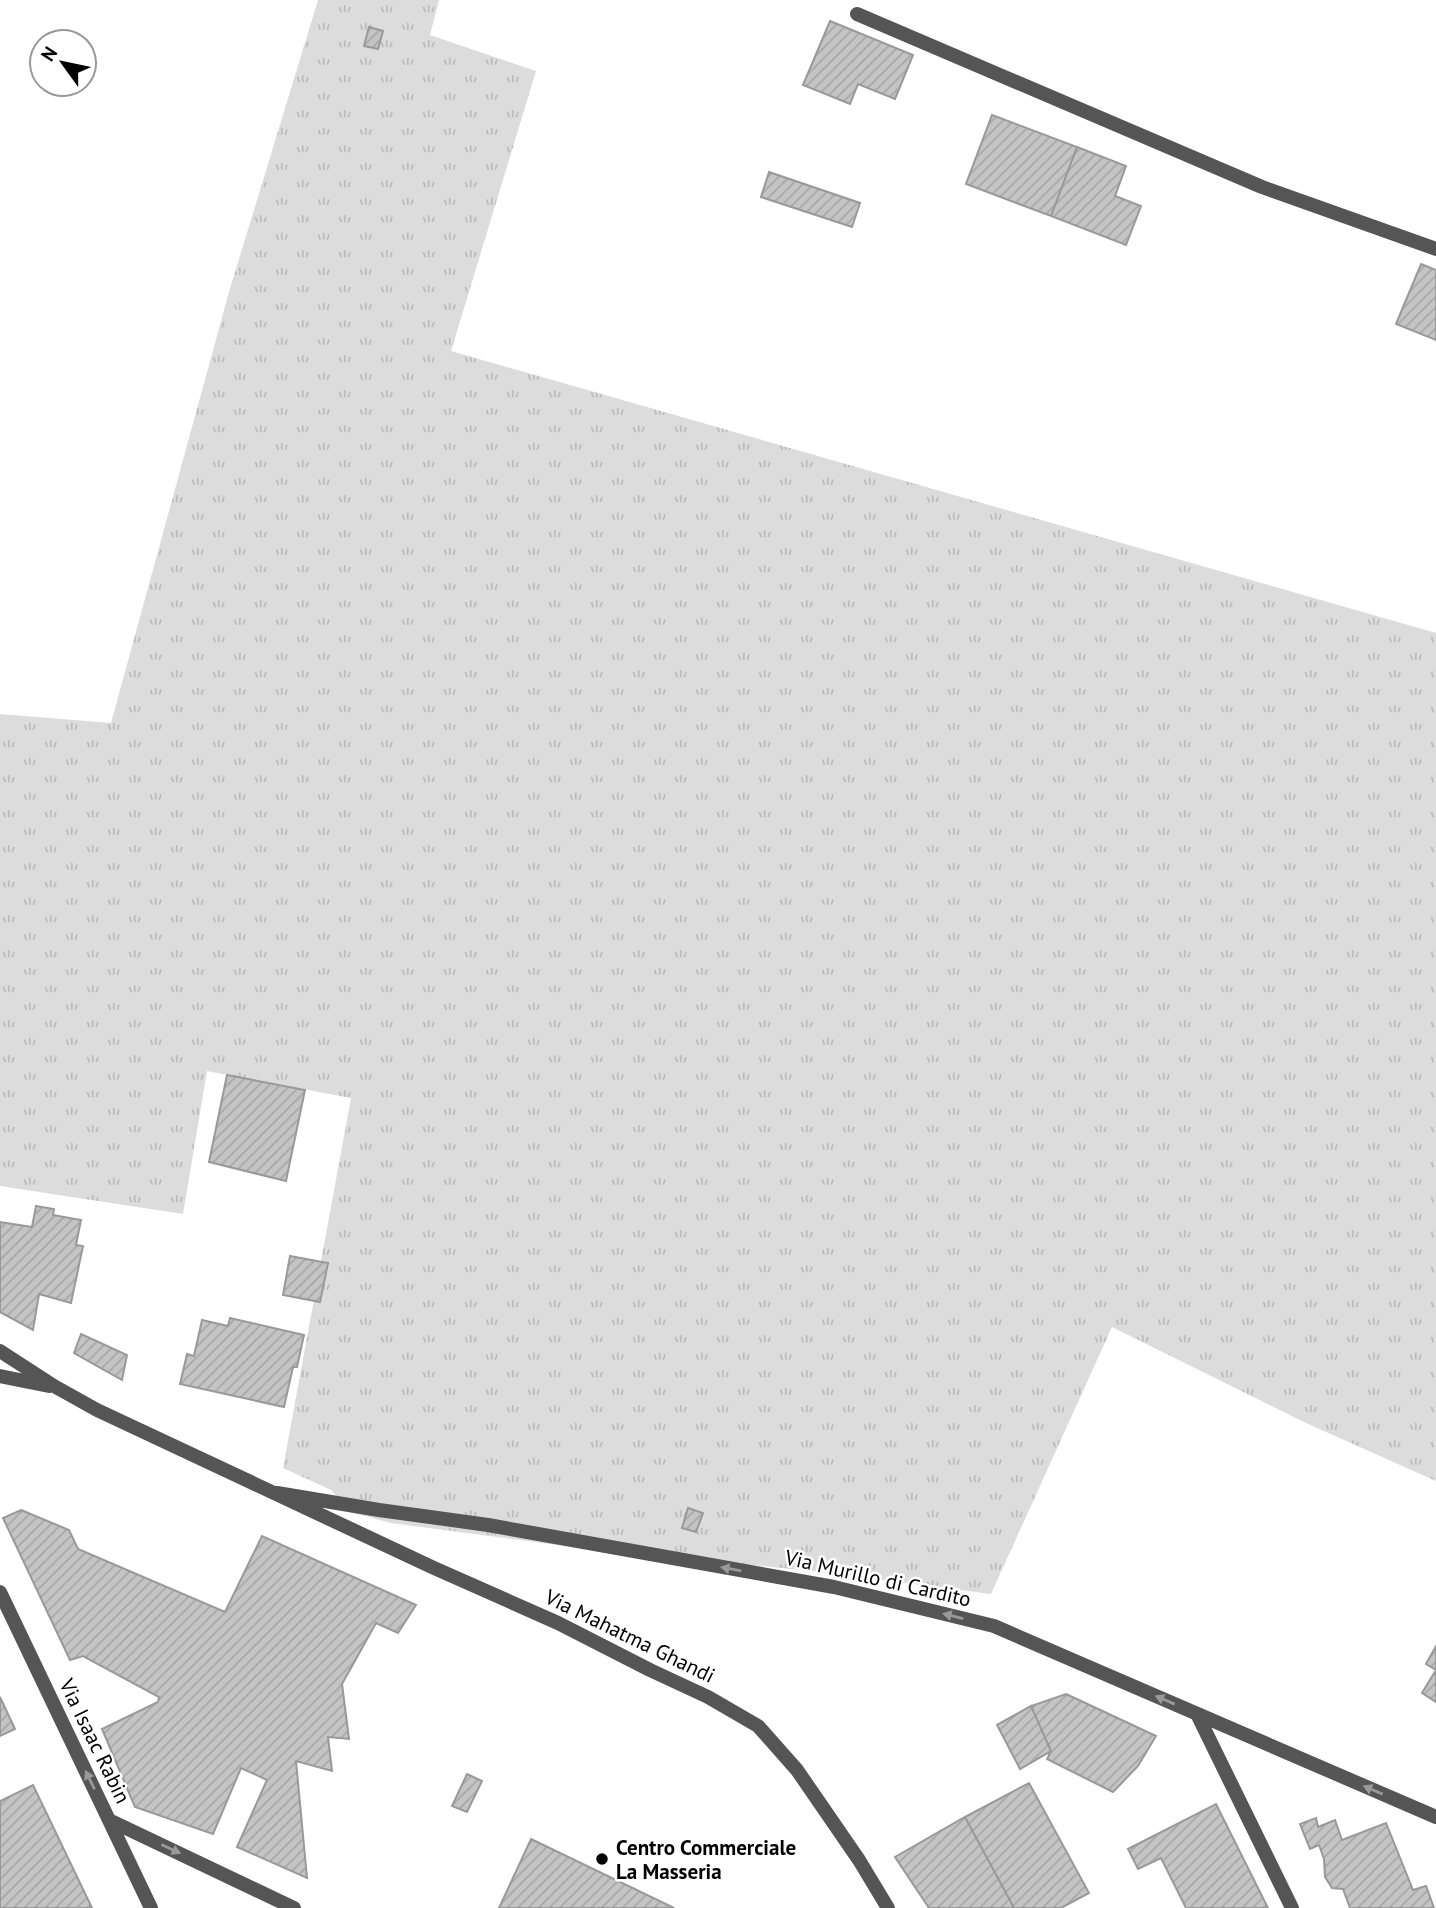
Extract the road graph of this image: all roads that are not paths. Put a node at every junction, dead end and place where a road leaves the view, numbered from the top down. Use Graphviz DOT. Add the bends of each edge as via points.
graph roads {
  1 [pos="857,14"];
  2 [pos="1436,249"];
  3 [pos="0,1351"];
  4 [pos="0,1376"];
  5 [pos="54,1387"];
  6 [pos="277,1493"];
  7 [pos="0,1592"];
  8 [pos="1197,1714"];
  9 [pos="1436,1817"];
  10 [pos="109,1820"];
  11 [pos="151,1908"];
  12 [pos="294,1908"];
  13 [pos="888,1908"];
  14 [pos="1292,1908"];
  1 -- 2 [label="street" via="1262,187"];
  3 -- 5 [label="street"];
  4 -- 5 [label="street"];
  5 -- 6 [label="street"];
  8 -- 6 [label="street, Via Murillo di Cardito, one-way" via="994,1626 834,1587 488,1525"];
  6 -- 13 [label="street, Via Mahatma Ghandi" via="558,1623 758,1726 797,1770"];
  10 -- 7 [label="street, Via Isaac Rabin, one-way"];
  9 -- 8 [label="street, Via Murillo di Cardito, one-way"];
  8 -- 14 [label="street"];
  10 -- 11 [label="street, Via Isaac Rabin"];
  10 -- 12 [label="street, one-way"];
}
